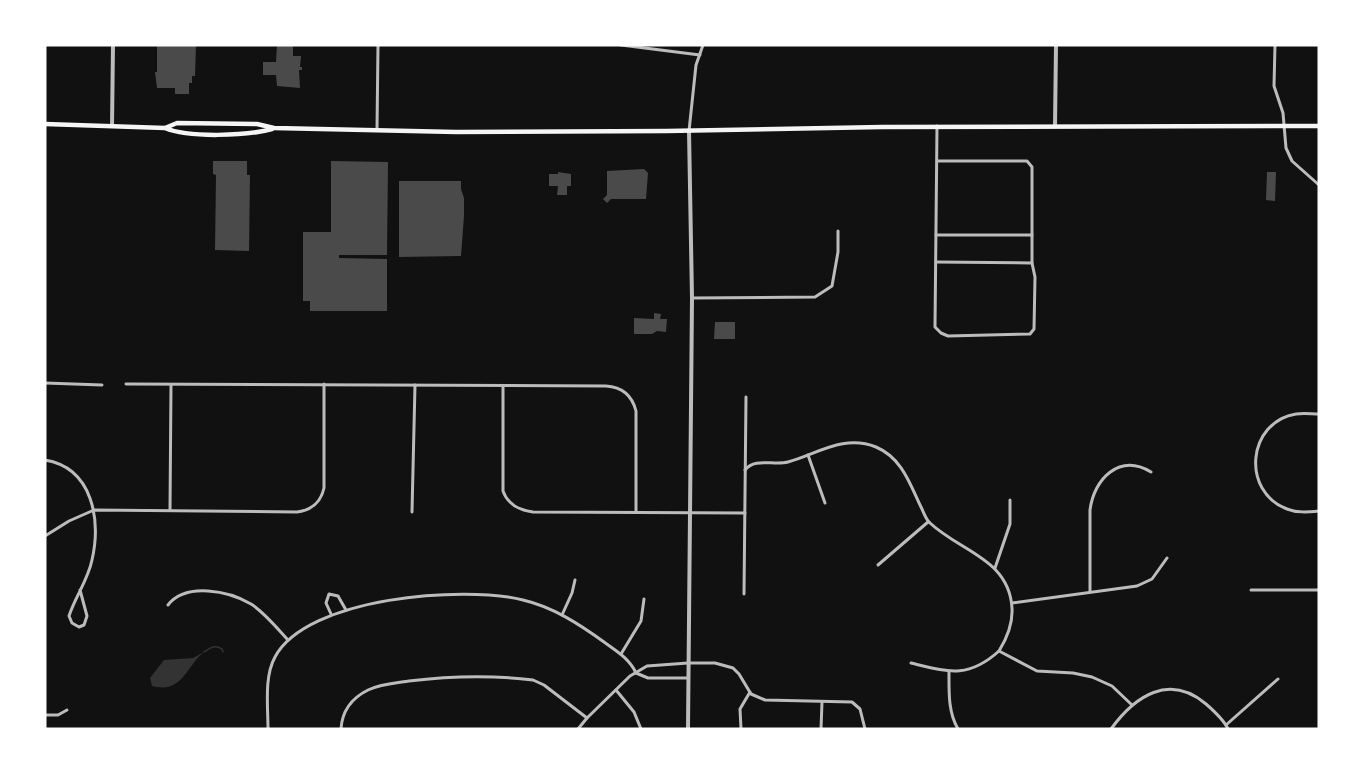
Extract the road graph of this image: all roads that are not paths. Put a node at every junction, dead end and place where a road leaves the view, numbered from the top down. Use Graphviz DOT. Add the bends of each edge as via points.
graph roads {
  1 [pos="113,45"];
  2 [pos="378,45"];
  3 [pos="621,45"];
  4 [pos="703,45"];
  5 [pos="1056,45"];
  6 [pos="1275,45"];
  7 [pos="700,55"];
  8 [pos="45,124"];
  9 [pos="112,126"];
  10 [pos="937,126"];
  11 [pos="1055,126"];
  12 [pos="1319,126"];
  13 [pos="1285,127"];
  14 [pos="165,128"];
  15 [pos="274,128"];
  16 [pos="377,129"];
  17 [pos="689,131"];
  18 [pos="937,161"];
  19 [pos="1319,185"];
  20 [pos="838,231"];
  21 [pos="936,235"];
  22 [pos="1032,235"];
  23 [pos="936,262"];
  24 [pos="1032,262"];
  25 [pos="692,298"];
  26 [pos="45,383"];
  27 [pos="126,384"];
  28 [pos="324,384"];
  29 [pos="415,384"];
  30 [pos="102,385"];
  31 [pos="171,385"];
  32 [pos="503,386"];
  33 [pos="746,397"];
  34 [pos="1319,414"];
  35 [pos="808,455"];
  36 [pos="45,460"];
  37 [pos="745,470"];
  38 [pos="1151,472"];
  39 [pos="1010,500"];
  40 [pos="825,503"];
  41 [pos="94,510"];
  42 [pos="170,510"];
  43 [pos="412,512"];
  44 [pos="636,512"];
  45 [pos="1319,512"];
  46 [pos="689,513"];
  47 [pos="745,513"];
  48 [pos="928,522"];
  49 [pos="45,536"];
  50 [pos="1167,558"];
  51 [pos="878,565"];
  52 [pos="995,568"];
  53 [pos="575,580"];
  54 [pos="80,590"];
  55 [pos="1251,590"];
  56 [pos="1090,591"];
  57 [pos="1319,591"];
  58 [pos="744,594"];
  59 [pos="644,599"];
  60 [pos="1012,603"];
  61 [pos="168,605"];
  62 [pos="346,610"];
  63 [pos="331,614"];
  64 [pos="562,615"];
  65 [pos="288,640"];
  66 [pos="999,651"];
  67 [pos="621,654"];
  68 [pos="688,663"];
  69 [pos="911,663"];
  70 [pos="949,672"];
  71 [pos="636,673"];
  72 [pos="688,678"];
  73 [pos="1278,679"];
  74 [pos="616,690"];
  75 [pos="750,692"];
  76 [pos="822,702"];
  77 [pos="1132,705"];
  78 [pos="66,710"];
  79 [pos="45,715"];
  80 [pos="587,718"];
  81 [pos="1227,727"];
  82 [pos="267,729"];
  83 [pos="341,729"];
  84 [pos="578,729"];
  85 [pos="641,729"];
  86 [pos="688,729"];
  87 [pos="741,729"];
  88 [pos="820,729"];
  89 [pos="865,729"];
  90 [pos="958,729"];
  91 [pos="1111,729"];
  1 -- 9 [label="street"];
  2 -- 16 [label="street"];
  3 -- 7 [label="street"];
  4 -- 7 [label="street"];
  5 -- 11 [label="street"];
  6 -- 13 [label="street" via="1275,92"];
  7 -- 17 [label="street"];
  8 -- 9 [label="main road"];
  9 -- 14 [label="main road"];
  10 -- 11 [label="main road"];
  10 -- 17 [label="main road"];
  10 -- 18 [label="street"];
  11 -- 13 [label="main road"];
  12 -- 13 [label="main road"];
  13 -- 19 [label="street" via="1288,155"];
  14 -- 15 [label="main road" via="177,123 257,124"];
  14 -- 15 [label="main road" via="177,133 234,134"];
  15 -- 16 [label="main road"];
  16 -- 17 [label="main road"];
  17 -- 25 [label="street"];
  18 -- 21 [label="street"];
  18 -- 22 [label="street" via="1027,161 1032,167"];
  20 -- 25 [label="street" via="832,286 814,297"];
  21 -- 22 [label="street"];
  21 -- 23 [label="street"];
  22 -- 24 [label="street"];
  23 -- 24 [label="street"];
  23 -- 24 [label="street" via="935,327 948,336 1030,334 1034,329"];
  25 -- 46 [label="street"];
  26 -- 30 [label="street"];
  27 -- 31 [label="street"];
  28 -- 29 [label="street"];
  28 -- 31 [label="street"];
  28 -- 42 [label="street" via="325,484 313,507 297,512"];
  29 -- 32 [label="street"];
  29 -- 43 [label="street"];
  31 -- 42 [label="street"];
  32 -- 44 [label="street" via="611,386 630,396 637,420"];
  32 -- 44 [label="street" via="503,491 510,503 533,512"];
  33 -- 37 [label="street"];
  34 -- 45 [label="street" via="1296,414 1266,431 1259,444 1255,468 1259,483 1274,502 1297,512"];
  35 -- 37 [label="street" via="784,463 753,463"];
  35 -- 40 [label="street"];
  35 -- 48 [label="street" via="850,442 868,444 885,452 904,471"];
  36 -- 41 [label="street" via="77,476"];
  37 -- 47 [label="street"];
  38 -- 56 [label="street" via="1137,466 1121,467 1096,486 1090,510"];
  39 -- 52 [label="street" via="1010,524"];
  41 -- 42 [label="street"];
  41 -- 49 [label="street"];
  41 -- 54 [label="street" via="93,558"];
  44 -- 46 [label="street"];
  46 -- 47 [label="street"];
  46 -- 68 [label="street"];
  47 -- 58 [label="street"];
  48 -- 51 [label="street"];
  48 -- 52 [label="street"];
  50 -- 56 [label="street" via="1146,583"];
  52 -- 60 [label="street" via="1005,580"];
  53 -- 64 [label="street"];
  54 -- 54 [label="street" via="69,616 79,627 87,616"];
  55 -- 57 [label="street"];
  56 -- 60 [label="street"];
  59 -- 67 [label="street" via="641,621"];
  60 -- 66 [label="street" via="1011,623"];
  61 -- 65 [label="street" via="186,593 222,594 251,604"];
  62 -- 63 [label="street"];
  62 -- 63 [label="street" via="338,596 329,594 326,603"];
  62 -- 64 [label="street" via="444,594 475,593 525,600"];
  63 -- 65 [label="street"];
  64 -- 67 [label="street"];
  65 -- 82 [label="street" via="275,657 269,674"];
  66 -- 70 [label="street" via="973,668"];
  66 -- 77 [label="street" via="1037,671 1092,677 1112,686"];
  67 -- 71 [label="street"];
  68 -- 71 [label="street" via="647,666"];
  68 -- 72 [label="street"];
  68 -- 75 [label="street" via="728,665 740,674"];
  69 -- 70 [label="street"];
  70 -- 90 [label="street" via="952,716"];
  71 -- 72 [label="street" via="648,678"];
  71 -- 74 [label="street"];
  72 -- 86 [label="street"];
  73 -- 81 [label="street"];
  74 -- 80 [label="street"];
  74 -- 85 [label="street" via="634,712"];
  75 -- 76 [label="street" via="774,702"];
  75 -- 87 [label="street" via="740,709"];
  76 -- 88 [label="street"];
  76 -- 89 [label="street" via="857,704"];
  77 -- 81 [label="street" via="1158,691 1179,690 1201,700"];
  77 -- 91 [label="street"];
  78 -- 79 [label="street" via="58,715"];
  80 -- 83 [label="street" via="532,680 447,676 367,690 346,708"];
  80 -- 84 [label="street"];
}
